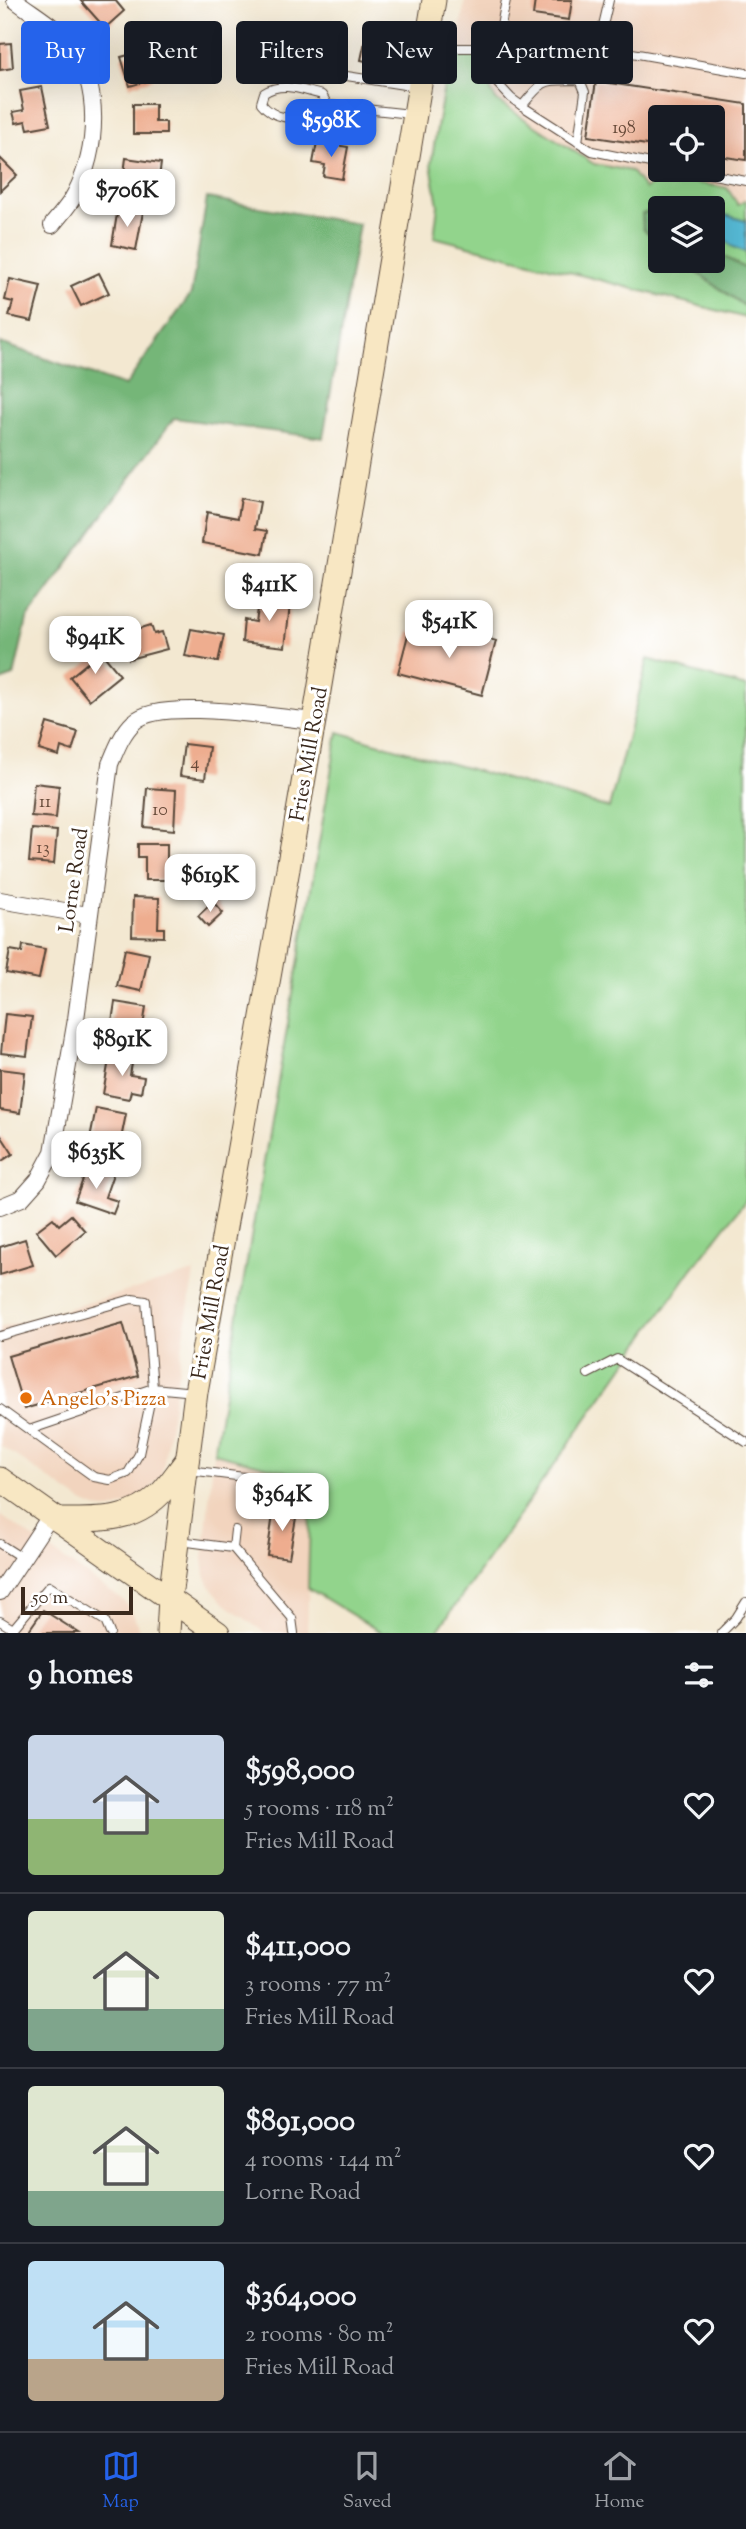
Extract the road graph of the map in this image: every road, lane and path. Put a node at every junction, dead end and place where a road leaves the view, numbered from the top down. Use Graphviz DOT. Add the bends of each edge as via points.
graph roads {
  1 [pos="15,0"];
  2 [pos="433,0"];
  3 [pos="506,0"];
  4 [pos="609,0"];
  5 [pos="430,21"];
  6 [pos="502,21"];
  7 [pos="604,21"];
  8 [pos="633,53"];
  9 [pos="746,73"];
  10 [pos="348,76"];
  11 [pos="419,84"];
  12 [pos="498,84"];
  13 [pos="419,87"];
  14 [pos="328,105"];
  15 [pos="522,106"];
  16 [pos="414,114"];
  17 [pos="578,142"];
  18 [pos="648,163"];
  19 [pos="725,177"];
  20 [pos="746,181"];
  21 [pos="52,225"];
  22 [pos="314,722"];
  23 [pos="0,900"];
  24 [pos="88,915"];
  25 [pos="0,1207"];
  26 [pos="0,1336"];
  27 [pos="587,1374"];
  28 [pos="153,1388"];
  29 [pos="196,1392"];
  30 [pos="0,1409"];
  31 [pos="29,1430"];
  32 [pos="746,1442"];
  33 [pos="186,1465"];
  34 [pos="0,1479"];
  35 [pos="240,1495"];
  36 [pos="55,1517"];
  37 [pos="235,1530"];
  38 [pos="177,1541"];
  39 [pos="0,1544"];
  40 [pos="233,1548"];
  41 [pos="22,1558"];
  42 [pos="0,1591"];
  43 [pos="170,1598"];
  44 [pos="746,1602"];
  45 [pos="0,1622"];
  46 [pos="13,1631"];
  47 [pos="110,1633"];
  48 [pos="168,1633"];
  49 [pos="218,1633"];
  50 [pos="295,1633"];
  51 [pos="721,1633"];
  1 -- 21 [label="street" via="69,44 92,97 89,155 75,194"];
  2 -- 5 [label="main road, Fries Mill Road"];
  3 -- 6 [label="lane"];
  4 -- 7 [label="lane"];
  8 -- 9 [label="lane"];
  10 -- 13 [label="lane"];
  11 -- 13 [label="main road, Fries Mill Road"];
  12 -- 15 [label="lane"];
  13 -- 16 [label="main road, Fries Mill Road"];
  14 -- 14 [label="lane" via="322,95 287,86 264,93 261,103 269,113 291,119 320,116"];
  14 -- 16 [label="lane"];
  15 -- 17 [label="lane"];
  15 -- 17 [label="lane" via="546,81 580,80 585,92"];
  16 -- 22 [label="main road, Fries Mill Road"];
  17 -- 18 [label="lane" via="592,151"];
  19 -- 20 [label="lane"];
  22 -- 24 [label="street, Lorne Road" via="187,708 135,720 110,764"];
  22 -- 29 [label="main road, Fries Mill Road"];
  23 -- 24 [label="street"];
  24 -- 25 [label="street, Lorne Road" via="53,1152 22,1198"];
  26 -- 28 [label="lane" via="132,1299 146,1301"];
  27 -- 32 [label="lane" via="617,1359"];
  28 -- 29 [label="lane"];
  28 -- 31 [label="lane"];
  28 -- 31 [label="lane" via="139,1454 128,1473 110,1480 94,1477"];
  29 -- 33 [label="main road, Fries Mill Road"];
  30 -- 31 [label="lane"];
  33 -- 35 [label="lane" via="244,1477"];
  33 -- 36 [label="main road" via="160,1494 132,1514 111,1520"];
  33 -- 38 [label="main road, Fries Mill Road"];
  34 -- 36 [label="main road"];
  36 -- 41 [label="street"];
  36 -- 43 [label="main road"];
  37 -- 40 [label="lane"];
  38 -- 40 [label="lane"];
  38 -- 43 [label="main road, Fries Mill Road"];
  39 -- 41 [label="lane"];
  40 -- 50 [label="lane" via="292,1618"];
  41 -- 42 [label="street"];
  43 -- 48 [label="main road, Fries Mill Road"];
  43 -- 49 [label="main road"];
  44 -- 51 [label="lane"];
  45 -- 46 [label="lane"];
  46 -- 47 [label="lane" via="49,1586 105,1622"];
}
